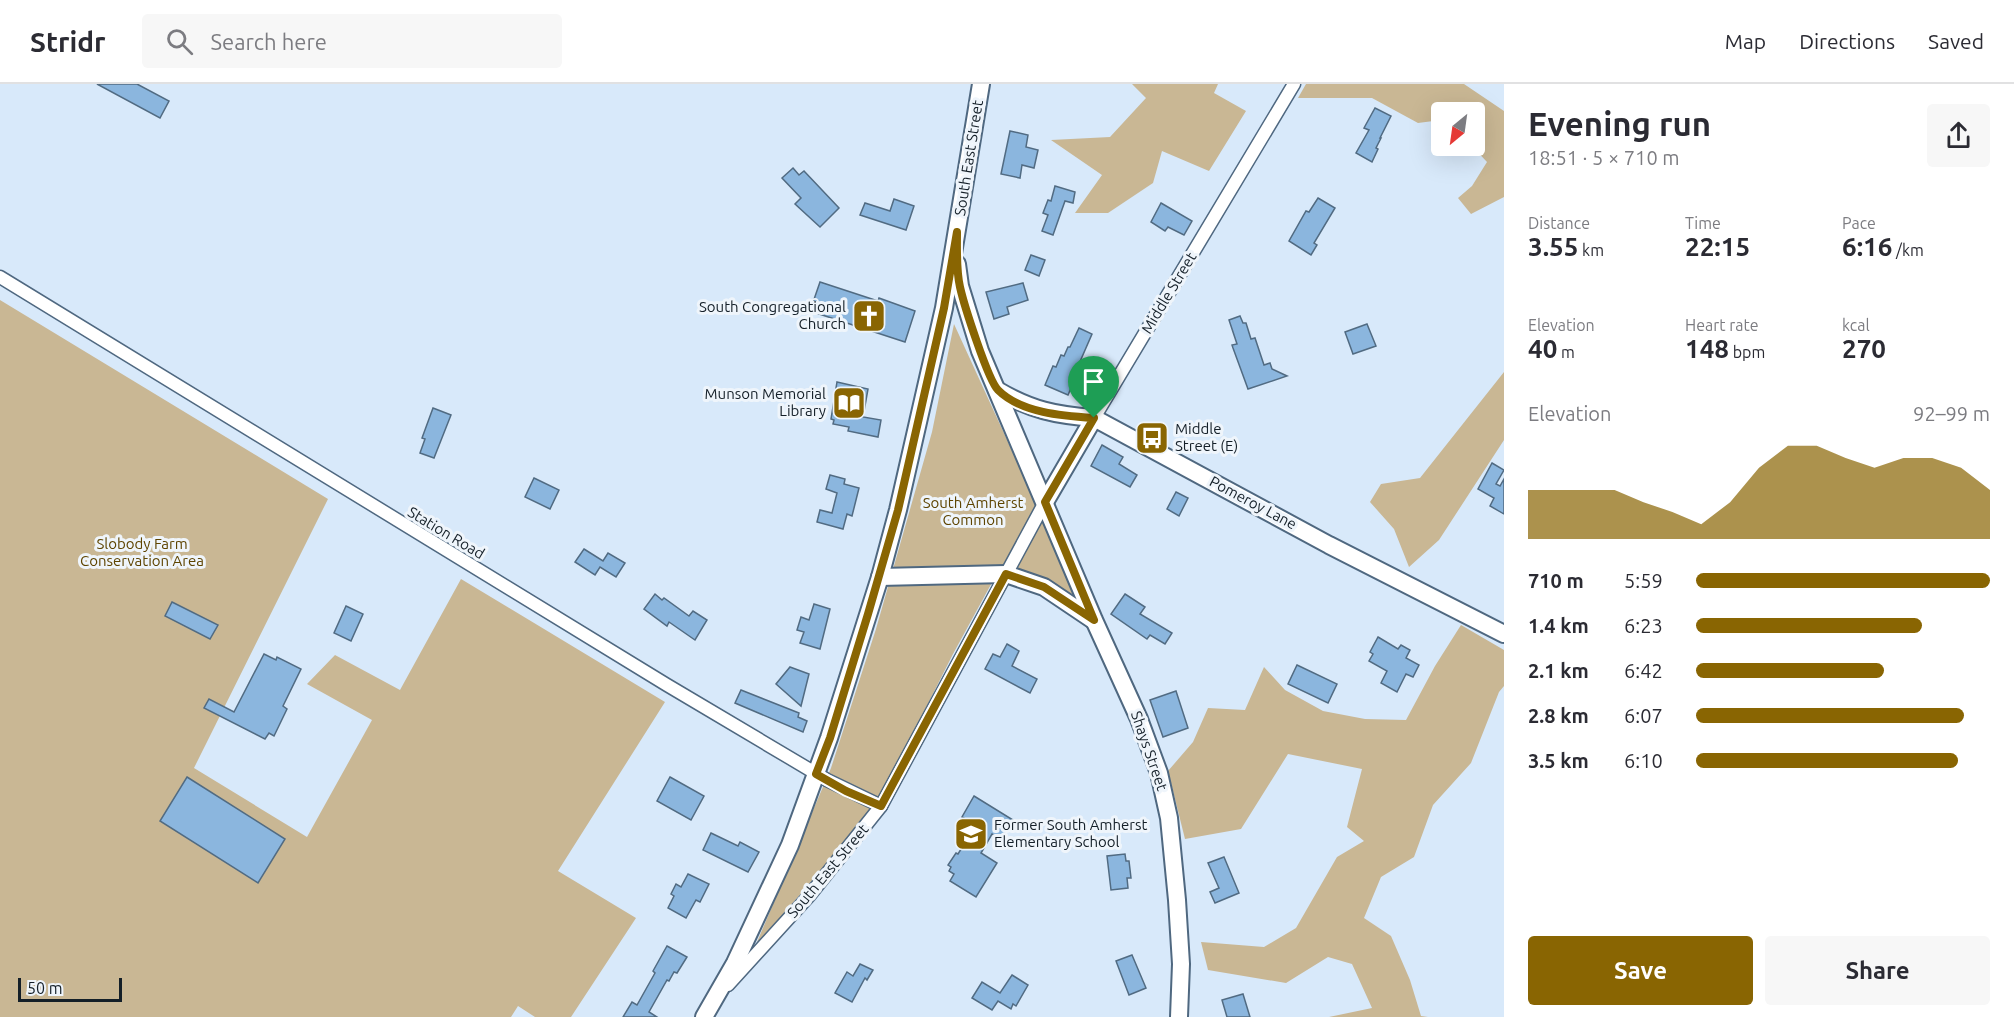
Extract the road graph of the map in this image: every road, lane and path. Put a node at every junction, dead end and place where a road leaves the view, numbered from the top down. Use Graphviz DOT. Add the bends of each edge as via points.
graph roads {
  1 [pos="981,84"];
  2 [pos="1294,84"];
  3 [pos="957,232"];
  4 [pos="0,277"];
  5 [pos="971,320"];
  6 [pos="941,321"];
  7 [pos="997,390"];
  8 [pos="1094,418"];
  9 [pos="1045,502"];
  10 [pos="1006,574"];
  11 [pos="880,577"];
  12 [pos="1094,620"];
  13 [pos="1504,634"];
  14 [pos="816,774"];
  15 [pos="881,806"];
  16 [pos="717,996"];
  17 [pos="704,1017"];
  18 [pos="1179,1017"];
  1 -- 3 [label="main road, South East Street"];
  2 -- 8 [label="street, Middle Street"];
  3 -- 5 [label="main road, South East Street" via="960,286"];
  3 -- 6 [label="main road, South East Street"];
  4 -- 14 [label="street, Station Road"];
  5 -- 6 [label="main road"];
  5 -- 7 [label="main road, South East Street"];
  6 -- 11 [label="main road, South East Street"];
  7 -- 8 [label="main road, Pomeroy Lane" via="1036,410"];
  7 -- 9 [label="main road, South East Street"];
  8 -- 9 [label="main road, Middle Street"];
  8 -- 13 [label="main road, Pomeroy Lane"];
  9 -- 10 [label="street, South East Street"];
  9 -- 12 [label="main road, Shays Street"];
  10 -- 11 [label="main road"];
  10 -- 12 [label="main road" via="1044,587"];
  10 -- 15 [label="street, South East Street"];
  11 -- 14 [label="main road, South East Street"];
  12 -- 18 [label="main road, Shays Street" via="1146,735 1164,795 1179,921"];
  14 -- 15 [label="street, Station Road"];
  14 -- 16 [label="main road, South East Street" via="790,845"];
  15 -- 16 [label="street, South East Street" via="809,896"];
  16 -- 17 [label="main road, South East Street"];
}
